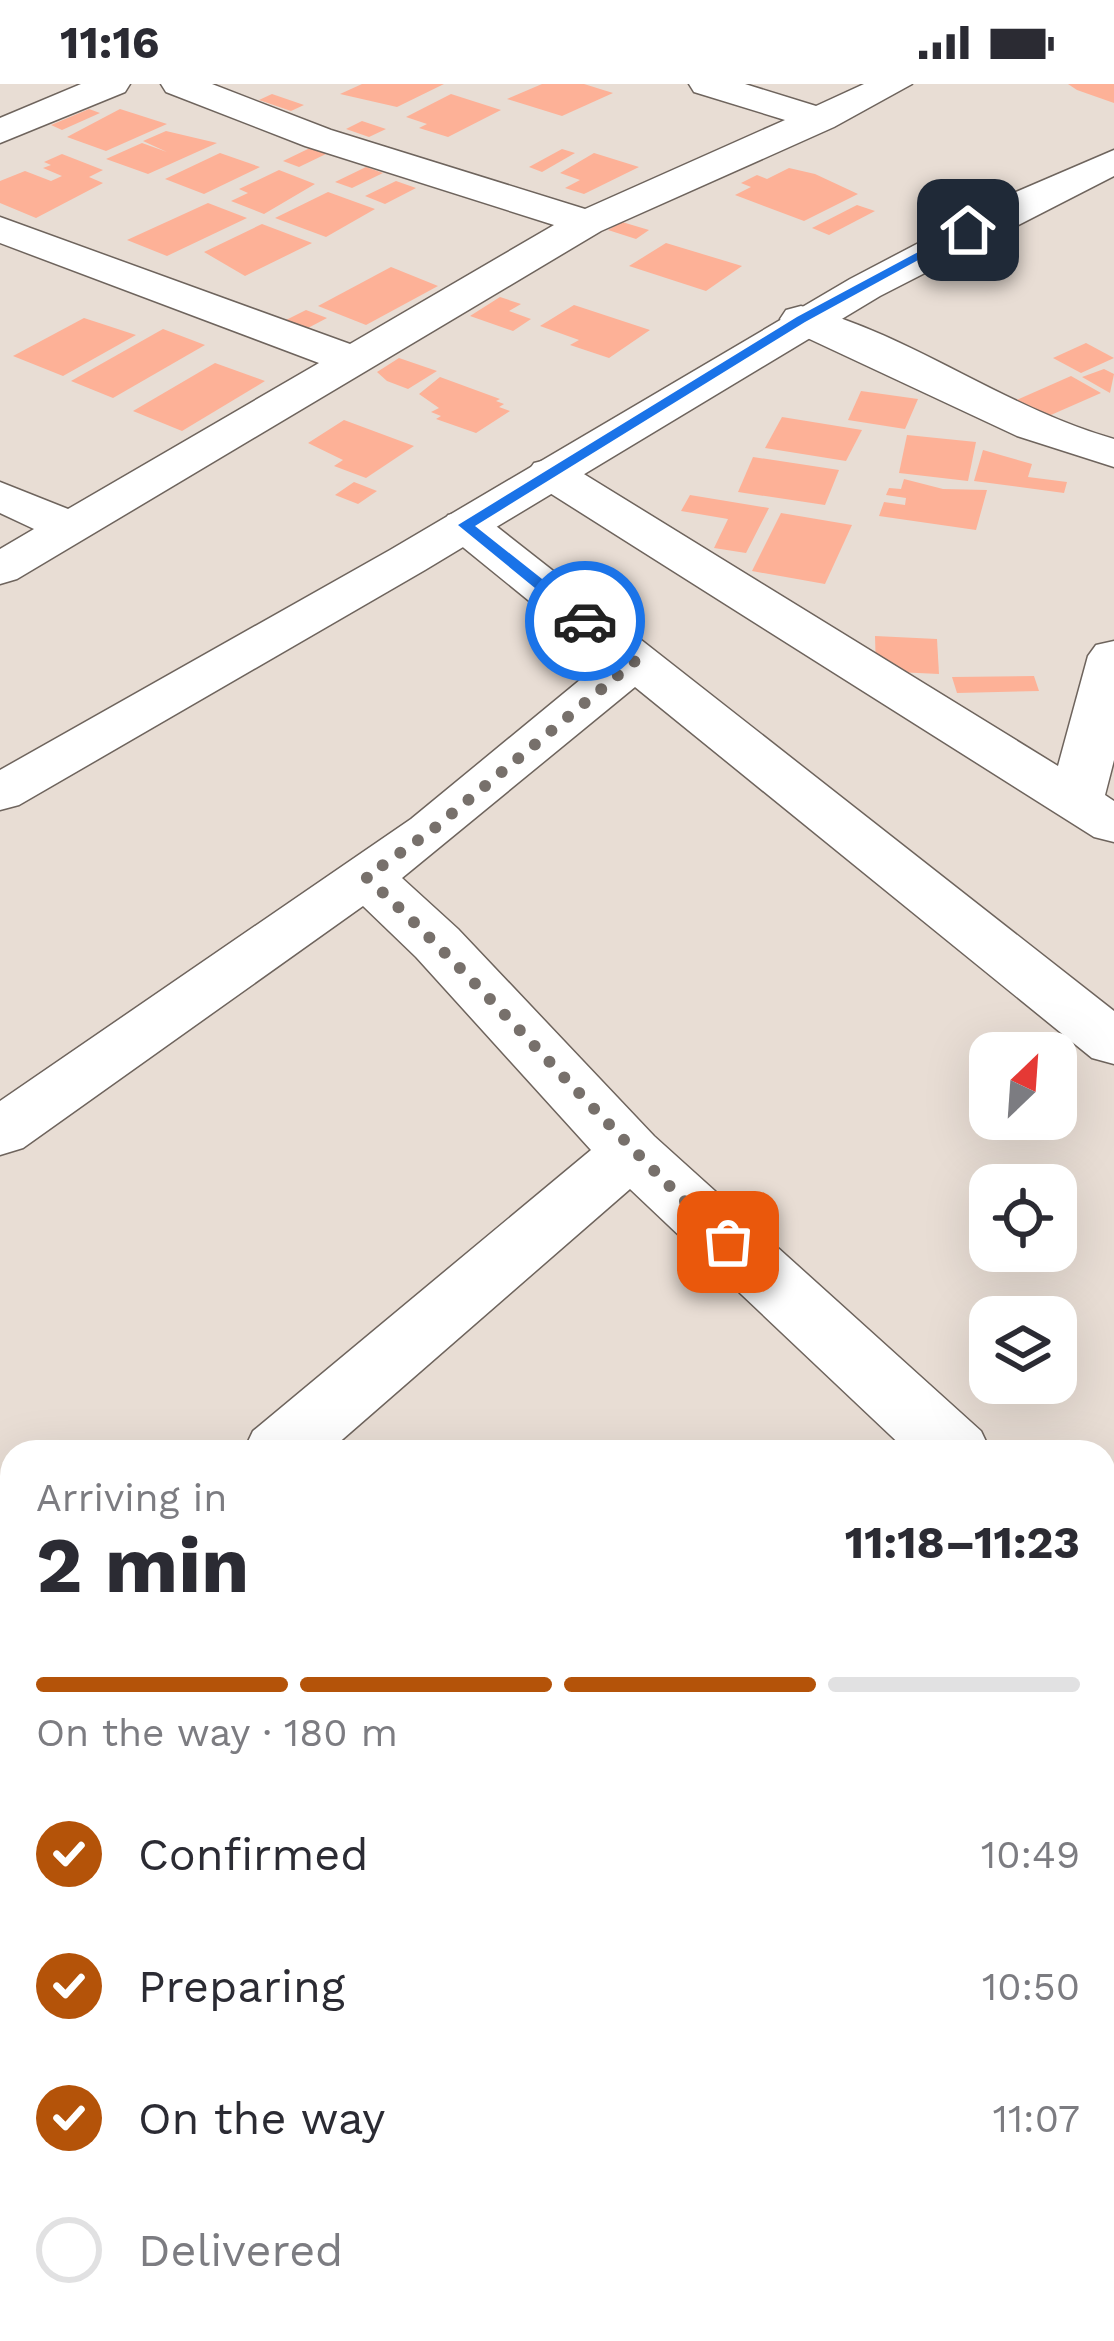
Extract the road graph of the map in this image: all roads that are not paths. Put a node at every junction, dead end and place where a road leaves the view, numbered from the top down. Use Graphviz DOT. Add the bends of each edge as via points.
graph roads {
  1 [pos="112,84"];
  2 [pos="179,84"];
  3 [pos="707,84"];
  4 [pos="894,84"];
  5 [pos="821,119"];
  6 [pos="0,132"];
  7 [pos="1114,142"];
  8 [pos="1114,161"];
  9 [pos="587,223"];
  10 [pos="0,229"];
  11 [pos="801,320"];
  12 [pos="350,358"];
  13 [pos="1114,453"];
  14 [pos="550,472"];
  15 [pos="0,496"];
  16 [pos="465,525"];
  17 [pos="70,527"];
  18 [pos="0,569"];
  19 [pos="1114,656"];
  20 [pos="635,661"];
  21 [pos="0,766"];
  22 [pos="0,793"];
  23 [pos="1096,812"];
  24 [pos="366,877"];
  25 [pos="1114,1042"];
  26 [pos="0,1132"];
  27 [pos="631,1152"];
  28 [pos="293,1440"];
  29 [pos="942,1440"];
  1 -- 6 [label="street"];
  2 -- 9 [label="street" via="317,138"];
  3 -- 5 [label="street"];
  4 -- 5 [label="street"];
  5 -- 9 [label="street"];
  7 -- 21 [label="street" via="890,243 756,316 537,454"];
  8 -- 11 [label="street"];
  9 -- 12 [label="street"];
  10 -- 12 [label="street"];
  11 -- 13 [label="street" via="849,335 1031,428"];
  11 -- 14 [label="street"];
  12 -- 17 [label="street"];
  14 -- 16 [label="street"];
  14 -- 23 [label="street"];
  15 -- 17 [label="street"];
  16 -- 20 [label="street"];
  16 -- 22 [label="street"];
  17 -- 18 [label="street"];
  19 -- 23 [label="street"];
  20 -- 24 [label="street"];
  20 -- 25 [label="street"];
  24 -- 26 [label="street"];
  24 -- 27 [label="street"];
  27 -- 28 [label="street"];
  27 -- 29 [label="street"];
}
